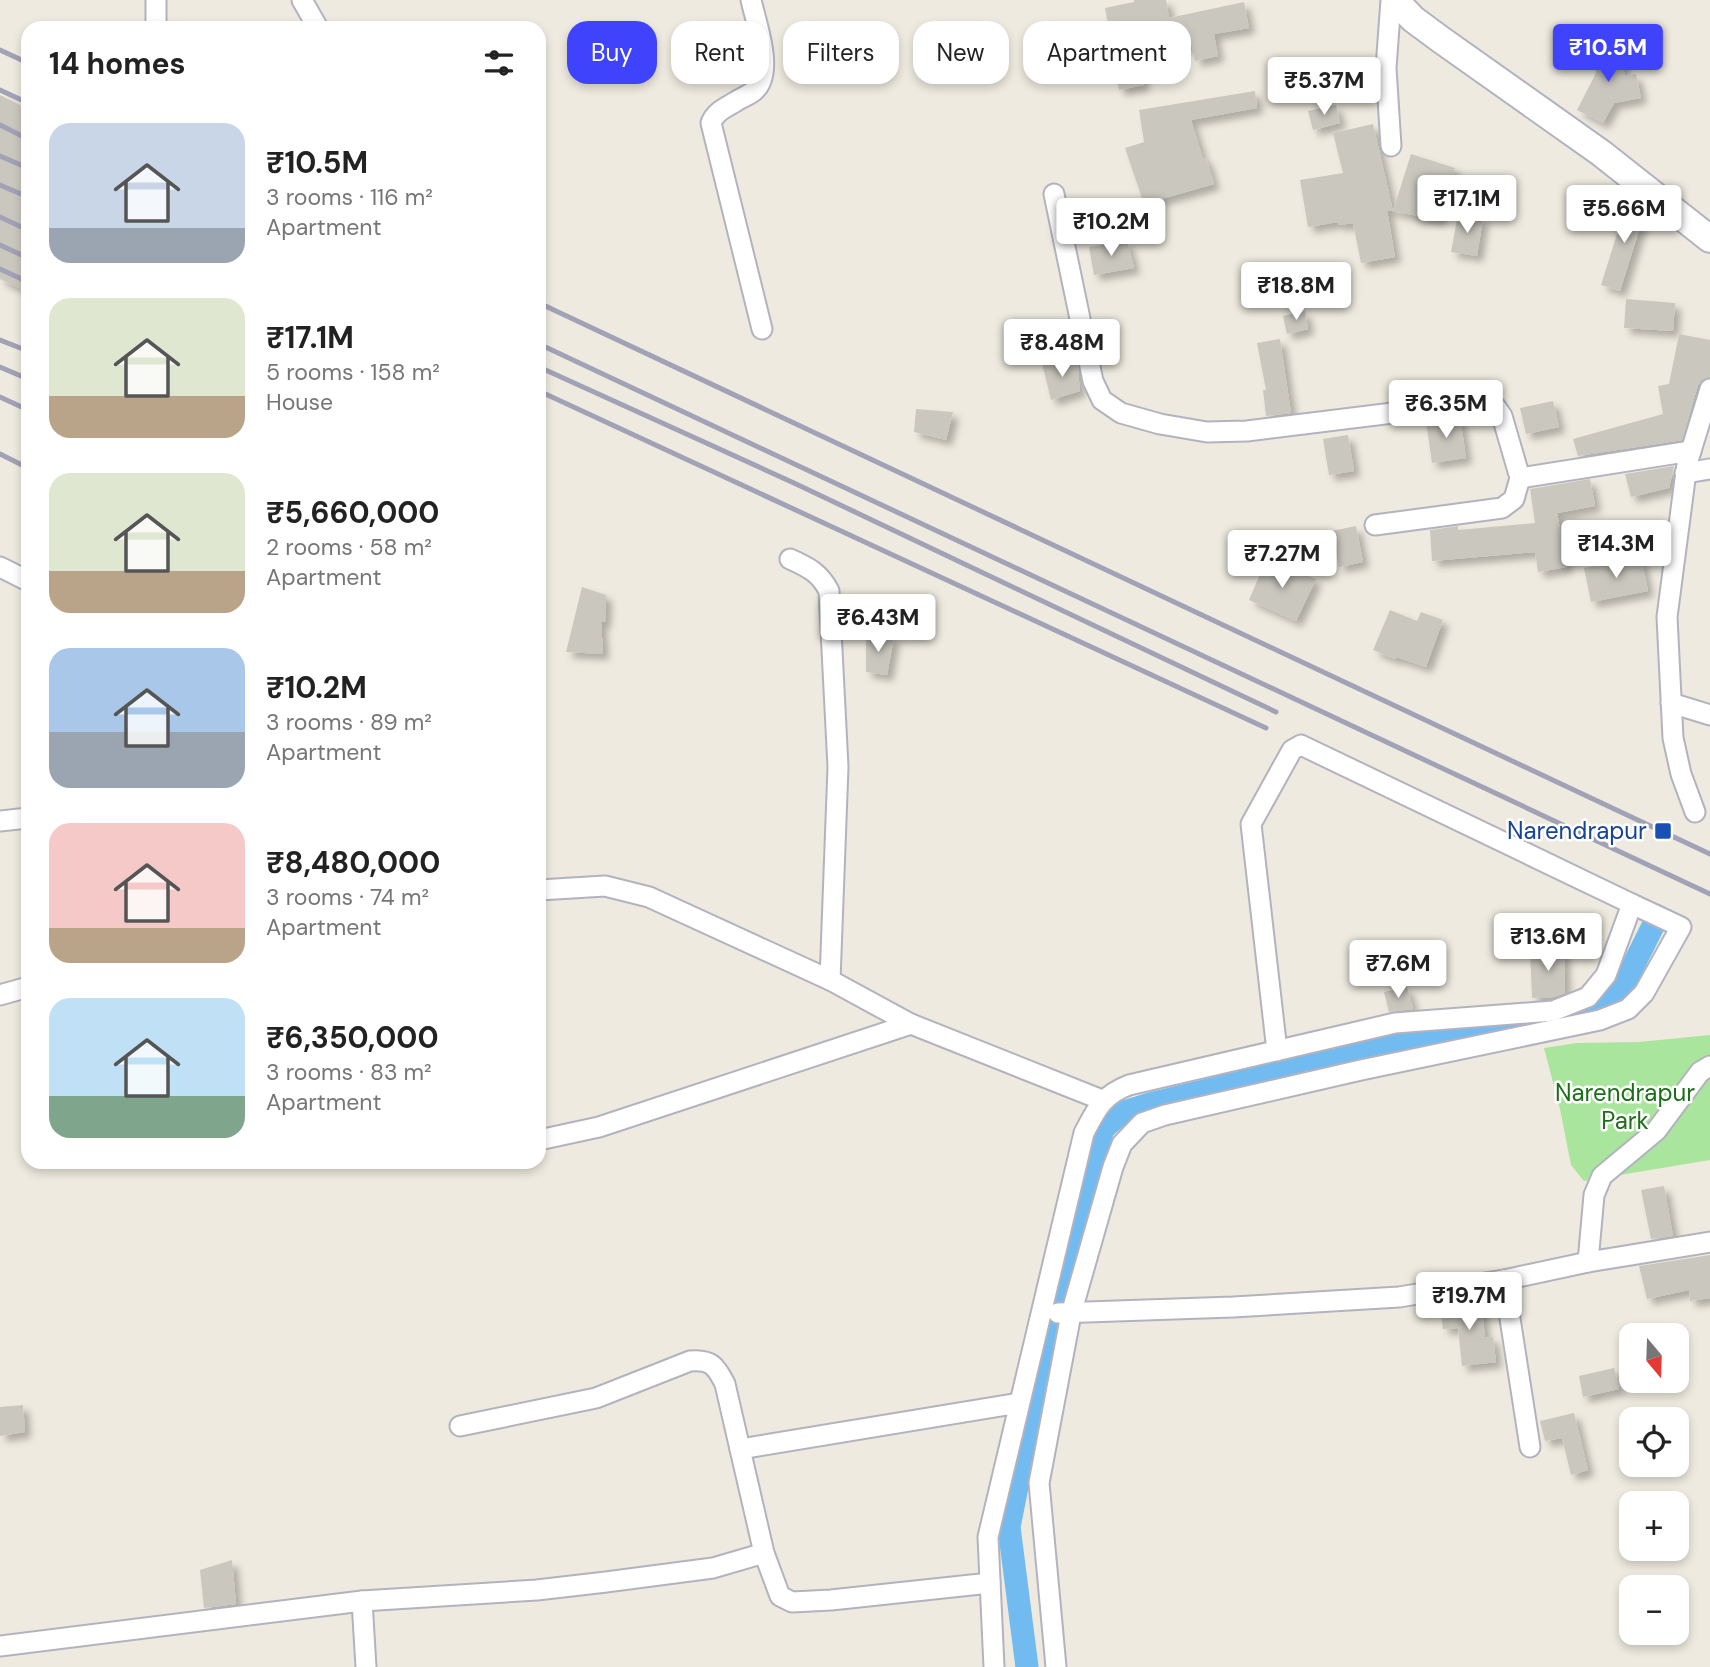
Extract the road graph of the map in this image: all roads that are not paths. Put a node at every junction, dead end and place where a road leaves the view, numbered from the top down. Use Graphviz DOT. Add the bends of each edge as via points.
graph roads {
  1 [pos="156,0"];
  2 [pos="302,0"];
  3 [pos="751,0"];
  4 [pos="1393,0"];
  5 [pos="156,21"];
  6 [pos="314,21"];
  7 [pos="1391,146"];
  8 [pos="1054,194"];
  9 [pos="1710,239"];
  10 [pos="762,329"];
  11 [pos="1710,389"];
  12 [pos="1691,451"];
  13 [pos="1710,469"];
  14 [pos="1685,473"];
  15 [pos="1520,478"];
  16 [pos="1375,525"];
  17 [pos="790,559"];
  18 [pos="0,567"];
  19 [pos="21,578"];
  20 [pos="1671,703"];
  21 [pos="1710,715"];
  22 [pos="1695,812"];
  23 [pos="21,819"];
  24 [pos="0,821"];
  25 [pos="546,890"];
  26 [pos="1632,904"];
  27 [pos="830,980"];
  28 [pos="21,988"];
  29 [pos="0,995"];
  30 [pos="911,1024"];
  31 [pos="1277,1051"];
  32 [pos="1710,1066"];
  33 [pos="1102,1100"];
  34 [pos="546,1139"];
  35 [pos="1710,1242"];
  36 [pos="1588,1262"];
  37 [pos="1504,1280"];
  38 [pos="1041,1311"];
  39 [pos="1071,1314"];
  40 [pos="1019,1403"];
  41 [pos="460,1426"];
  42 [pos="1530,1447"];
  43 [pos="740,1449"];
  44 [pos="764,1553"];
  45 [pos="990,1583"];
  46 [pos="362,1601"];
  47 [pos="0,1646"];
  48 [pos="366,1667"];
  49 [pos="994,1667"];
  50 [pos="1056,1667"];
  1 -- 5 [label="street"];
  2 -- 6 [label="street"];
  3 -- 10 [label="street" via="763,55 761,82 721,110 711,123"];
  4 -- 7 [label="street" via="1386,68"];
  4 -- 9 [label="street"];
  8 -- 15 [label="street" via="1093,381 1102,400 1121,413 1207,432 1247,431 1482,402 1495,406 1502,416"];
  11 -- 12 [label="street"];
  12 -- 14 [label="street"];
  12 -- 15 [label="street"];
  13 -- 14 [label="street"];
  14 -- 20 [label="street" via="1667,617"];
  15 -- 16 [label="street" via="1514,499 1502,508"];
  17 -- 27 [label="street" via="809,567 829,591 838,766"];
  18 -- 19 [label="street"];
  20 -- 21 [label="street"];
  20 -- 22 [label="street" via="1673,738"];
  23 -- 24 [label="street"];
  25 -- 27 [label="street" via="605,886 649,897"];
  26 -- 31 [label="street" via="1606,975 1588,997 1553,1011 1395,1023"];
  26 -- 31 [label="street" via="1301,745 1292,750 1251,824"];
  26 -- 39 [label="street" via="1681,927 1644,993 1628,1009 1600,1020 1360,1070 1142,1123 1122,1144 1113,1167"];
  27 -- 30 [label="street"];
  28 -- 29 [label="street"];
  30 -- 33 [label="street"];
  30 -- 34 [label="street" via="600,1127"];
  31 -- 33 [label="street" via="1129,1085"];
  32 -- 36 [label="street" via="1700,1072 1656,1131 1602,1176 1591,1213"];
  33 -- 38 [label="street" via="1084,1133"];
  35 -- 36 [label="street"];
  36 -- 37 [label="street"];
  37 -- 39 [label="street" via="1386,1298"];
  37 -- 42 [label="street"];
  38 -- 39 [label="street"];
  38 -- 40 [label="street"];
  39 -- 50 [label="street" via="1039,1483"];
  40 -- 43 [label="street"];
  40 -- 45 [label="street" via="988,1537"];
  41 -- 43 [label="street" via="596,1398 690,1361 705,1360 716,1367 725,1384"];
  43 -- 44 [label="street"];
  44 -- 45 [label="street" via="780,1595 792,1602"];
  44 -- 46 [label="street" via="713,1568 606,1582"];
  45 -- 49 [label="street"];
  46 -- 47 [label="street"];
  46 -- 48 [label="street"];
}
